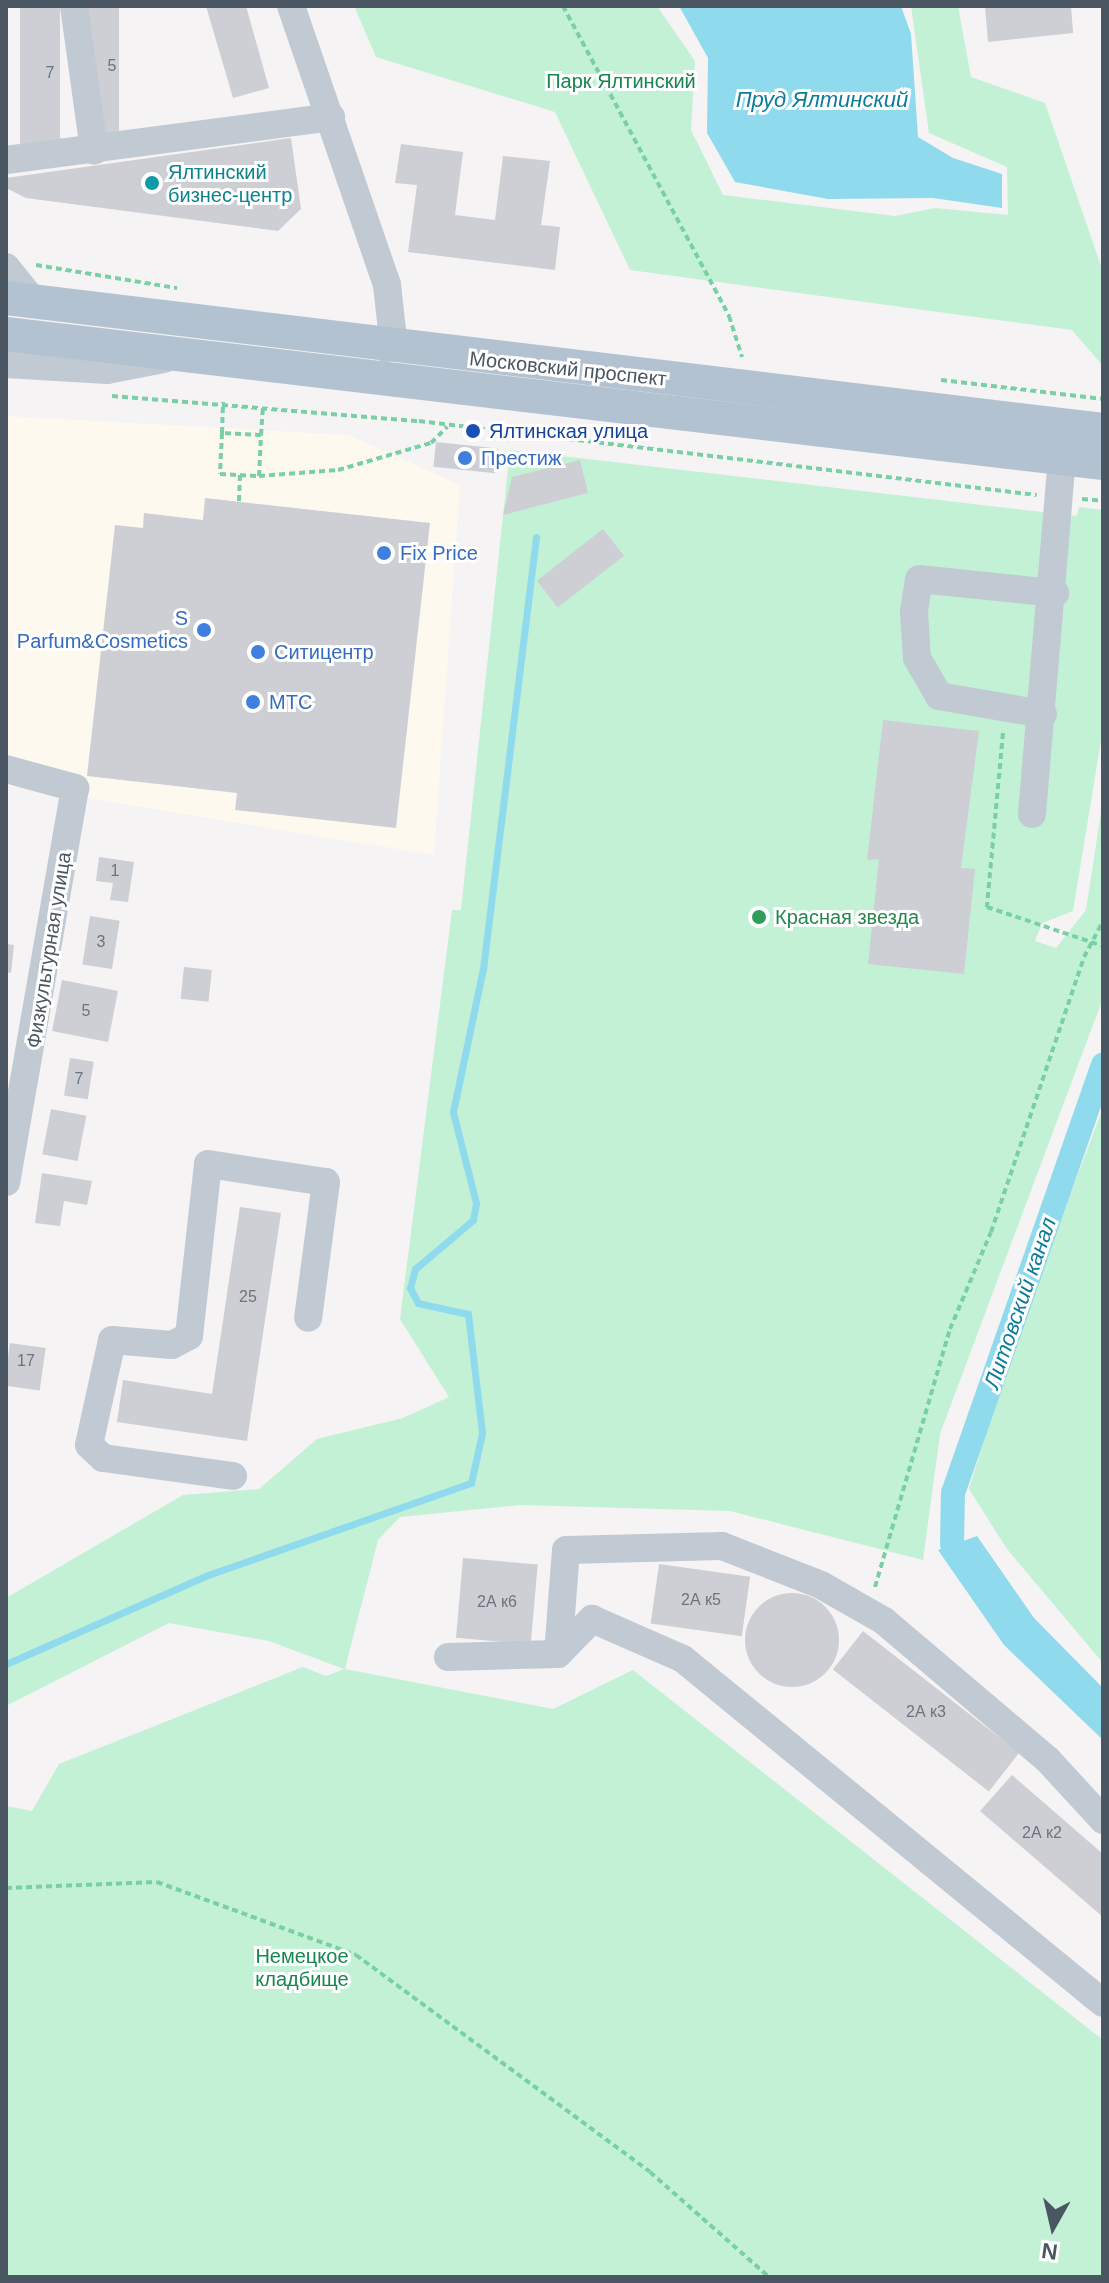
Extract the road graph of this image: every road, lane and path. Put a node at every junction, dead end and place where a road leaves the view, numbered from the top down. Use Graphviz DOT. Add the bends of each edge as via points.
graph roads {
  1 [pos="74,6"];
  2 [pos="291,6"];
  3 [pos="563,6"];
  4 [pos="331,117"];
  5 [pos="94,151"];
  6 [pos="6,160"];
  7 [pos="6,267"];
  8 [pos="20,300"];
  9 [pos="6,334"];
  10 [pos="386,348"];
  11 [pos="742,357"];
  12 [pos="171,358"];
  13 [pos="6,364"];
  14 [pos="99,395"];
  15 [pos="223,402"];
  16 [pos="263,406"];
  17 [pos="448,426"];
  18 [pos="1103,430"];
  19 [pos="222,433"];
  20 [pos="261,435"];
  21 [pos="1062,459"];
  22 [pos="1103,463"];
  23 [pos="240,475"];
  24 [pos="259,476"];
  25 [pos="1059,497"];
  26 [pos="239,501"];
  27 [pos="1103,501"];
  28 [pos="1055,593"];
  29 [pos="1043,714"];
  30 [pos="1004,719"];
  31 [pos="6,769"];
  32 [pos="1032,814"];
  33 [pos="1103,922"];
  34 [pos="1093,943"];
  35 [pos="1103,946"];
  36 [pos="6,1182"];
  37 [pos="308,1318"];
  38 [pos="233,1476"];
  39 [pos="870,1601"];
  40 [pos="558,1654"];
  41 [pos="448,1657"];
  42 [pos="1103,1820"];
  43 [pos="6,1888"];
  44 [pos="1103,2003"];
  45 [pos="769,2277"];
  1 -- 5 [label="street"];
  2 -- 4 [label="street"];
  3 -- 11 [label="path" via="583,31 648,176 729,316"];
  4 -- 5 [label="street"];
  4 -- 10 [label="street" via="364,213"];
  5 -- 6 [label="street"];
  7 -- 8 [label="street, Московский проспект"];
  8 -- 10 [label="main road, Московский проспект"];
  9 -- 12 [label="main road, Московский проспект"];
  10 -- 18 [label="main road, Московский проспект"];
  12 -- 13 [label="street, Московский проспект" via="107,370"];
  12 -- 21 [label="main road, Московский проспект"];
  14 -- 15 [label="path"];
  15 -- 16 [label="path"];
  15 -- 19 [label="path"];
  16 -- 17 [label="path"];
  16 -- 20 [label="path"];
  17 -- 24 [label="path" via="431,443 338,470"];
  17 -- 25 [label="path"];
  19 -- 20 [label="path"];
  19 -- 23 [label="path" via="220,474"];
  20 -- 24 [label="path"];
  21 -- 22 [label="main road, Московский проспект"];
  21 -- 25 [label="street"];
  23 -- 24 [label="path"];
  23 -- 26 [label="path"];
  25 -- 27 [label="path"];
  25 -- 28 [label="street"];
  28 -- 29 [label="street"];
  28 -- 29 [label="street" via="919,579 914,611 917,658 939,696"];
  29 -- 32 [label="street"];
  30 -- 34 [label="path" via="987,907"];
  31 -- 36 [label="street, Физкультурная улица" via="75,788"];
  33 -- 34 [label="path"];
  34 -- 35 [label="path"];
  34 -- 39 [label="path" via="950,1329"];
  37 -- 38 [label="street" via="326,1182 208,1164 189,1336 172,1345 112,1340 89,1445 103,1458"];
  40 -- 41 [label="street"];
  40 -- 42 [label="street" via="566,1550 722,1546 821,1585 884,1621 1047,1759"];
  40 -- 44 [label="street" via="592,1619 683,1659"];
  43 -- 45 [label="path" via="157,1882 356,1955 650,2172"];
}
